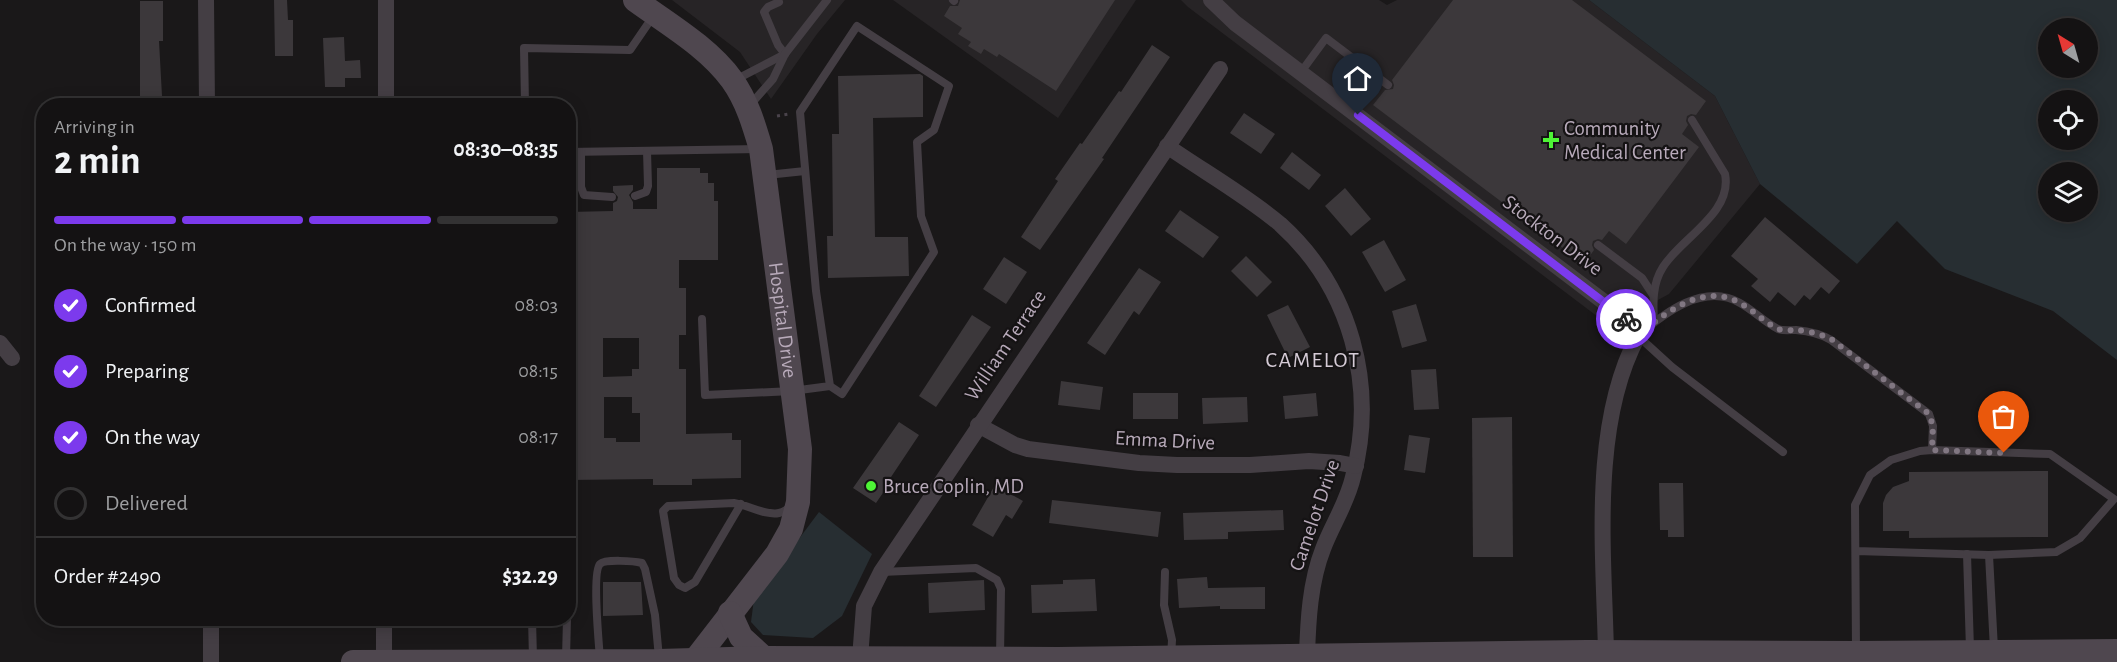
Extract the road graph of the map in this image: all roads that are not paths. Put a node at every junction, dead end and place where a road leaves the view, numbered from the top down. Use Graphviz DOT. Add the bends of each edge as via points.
graph roads {
  1 [pos="206,0"];
  2 [pos="386,0"];
  3 [pos="635,0"];
  4 [pos="827,0"];
  5 [pos="1211,0"];
  6 [pos="779,2"];
  7 [pos="654,14"];
  8 [pos="785,54"];
  9 [pos="1220,69"];
  10 [pos="1301,72"];
  11 [pos="733,81"];
  12 [pos="1388,86"];
  13 [pos="207,98"];
  14 [pos="386,98"];
  15 [pos="525,98"];
  16 [pos="748,108"];
  17 [pos="1692,120"];
  18 [pos="1167,146"];
  19 [pos="760,149"];
  20 [pos="576,152"];
  21 [pos="581,152"];
  22 [pos="647,152"];
  23 [pos="805,171"];
  24 [pos="764,175"];
  25 [pos="635,196"];
  26 [pos="612,197"];
  27 [pos="1598,245"];
  28 [pos="1653,296"];
  29 [pos="702,319"];
  30 [pos="1654,322"];
  31 [pos="1638,336"];
  32 [pos="0,344"];
  33 [pos="12,358"];
  34 [pos="830,386"];
  35 [pos="792,391"];
  36 [pos="978,425"];
  37 [pos="1932,450"];
  38 [pos="1782,452"];
  39 [pos="1356,466"];
  40 [pos="798,502"];
  41 [pos="741,504"];
  42 [pos="1856,551"];
  43 [pos="1967,554"];
  44 [pos="1989,555"];
  45 [pos="881,572"];
  46 [pos="1165,572"];
  47 [pos="730,613"];
  48 [pos="210,626"];
  49 [pos="384,626"];
  50 [pos="532,626"];
  51 [pos="567,626"];
  52 [pos="2117,651"];
  53 [pos="1982,652"];
  54 [pos="1856,653"];
  55 [pos="1307,656"];
  56 [pos="1593,656"];
  57 [pos="2070,657"];
  58 [pos="764,658"];
  59 [pos="999,658"];
  60 [pos="1755,658"];
  61 [pos="1160,659"];
  62 [pos="1415,659"];
  63 [pos="874,660"];
  64 [pos="1058,660"];
  65 [pos="600,661"];
  66 [pos="659,661"];
  67 [pos="695,661"];
  68 [pos="211,662"];
  69 [pos="353,662"];
  70 [pos="372,662"];
  71 [pos="384,662"];
  72 [pos="533,662"];
  73 [pos="566,662"];
  1 -- 13 [label="street"];
  2 -- 14 [label="street"];
  3 -- 7 [label="main road, Hospital Drive"];
  4 -- 8 [label="lane"];
  5 -- 10 [label="street, Stockton Drive"];
  6 -- 8 [label="lane" via="765,12"];
  7 -- 11 [label="main road, Hospital Drive" via="704,51"];
  7 -- 15 [label="lane" via="630,50 524,48"];
  8 -- 11 [label="lane"];
  8 -- 16 [label="lane" via="773,79"];
  9 -- 18 [label="street, William Terrace"];
  10 -- 12 [label="lane" via="1326,38"];
  10 -- 31 [label="street, Stockton Drive" via="1624,317"];
  11 -- 16 [label="main road, Hospital Drive"];
  16 -- 19 [label="main road, Hospital Drive"];
  17 -- 28 [label="lane" via="1725,174 1726,193 1715,212 1662,269"];
  18 -- 36 [label="street, William Terrace"];
  18 -- 39 [label="street, Camelot Drive" via="1279,224 1312,259 1336,297 1348,324 1360,373 1363,409"];
  19 -- 22 [label="lane"];
  19 -- 24 [label="main road, Hospital Drive"];
  20 -- 21 [label="lane"];
  21 -- 22 [label="lane"];
  21 -- 26 [label="lane" via="584,195"];
  22 -- 25 [label="lane" via="648,186 646,192"];
  23 -- 24 [label="lane"];
  23 -- 34 [label="lane"];
  23 -- 34 [label="lane" via="800,112 857,26 949,86 934,130 917,142 921,216 934,252 842,394"];
  24 -- 35 [label="main road, Hospital Drive"];
  27 -- 28 [label="lane" via="1642,278"];
  28 -- 30 [label="lane"];
  29 -- 35 [label="lane" via="705,395"];
  30 -- 31 [label="lane"];
  30 -- 37 [label="lane" via="1695,299 1717,295 1739,302 1780,330 1824,336 1929,414"];
  31 -- 38 [label="lane"];
  31 -- 56 [label="street" via="1612,411"];
  32 -- 33 [label="street"];
  34 -- 35 [label="lane"];
  35 -- 40 [label="main road, Hospital Drive" via="800,449"];
  36 -- 39 [label="street, Emma Drive" via="1028,449 1139,463 1224,466 1309,461"];
  36 -- 45 [label="street, William Terrace"];
  37 -- 42 [label="lane" via="1891,460 1870,475 1855,506"];
  37 -- 44 [label="lane" via="2050,454 2114,500 2080,538 2056,552"];
  39 -- 55 [label="street, Camelot Drive" via="1319,562"];
  40 -- 41 [label="lane" via="779,513"];
  40 -- 47 [label="main road, Hospital Drive" via="791,529 777,554"];
  41 -- 41 [label="lane" via="668,506 663,511 674,578 679,585 685,588 695,582"];
  42 -- 43 [label="lane"];
  42 -- 54 [label="lane"];
  43 -- 44 [label="lane"];
  43 -- 53 [label="lane"];
  44 -- 53 [label="lane"];
  45 -- 59 [label="lane" via="976,568 997,579"];
  45 -- 63 [label="street, William Terrace" via="864,606"];
  46 -- 61 [label="lane" via="1164,605 1172,640"];
  47 -- 58 [label="main road" via="741,637"];
  47 -- 67 [label="main road, Hospital Drive"];
  48 -- 68 [label="street"];
  49 -- 71 [label="street"];
  50 -- 72 [label="lane"];
  51 -- 73 [label="lane"];
  52 -- 57 [label="main road"];
  53 -- 54 [label="main road"];
  53 -- 57 [label="main road"];
  54 -- 60 [label="main road"];
  55 -- 61 [label="main road"];
  55 -- 62 [label="main road"];
  56 -- 60 [label="main road"];
  56 -- 62 [label="main road"];
  58 -- 63 [label="main road"];
  58 -- 67 [label="main road"];
  59 -- 63 [label="main road"];
  59 -- 64 [label="main road"];
  61 -- 64 [label="main road"];
  65 -- 66 [label="main road"];
  65 -- 66 [label="lane" via="598,567 606,561 635,561 642,562 645,569"];
  65 -- 73 [label="main road"];
  66 -- 67 [label="main road"];
  69 -- 70 [label="main road"];
  70 -- 71 [label="main road"];
  71 -- 72 [label="main road"];
  72 -- 73 [label="main road"];
}
